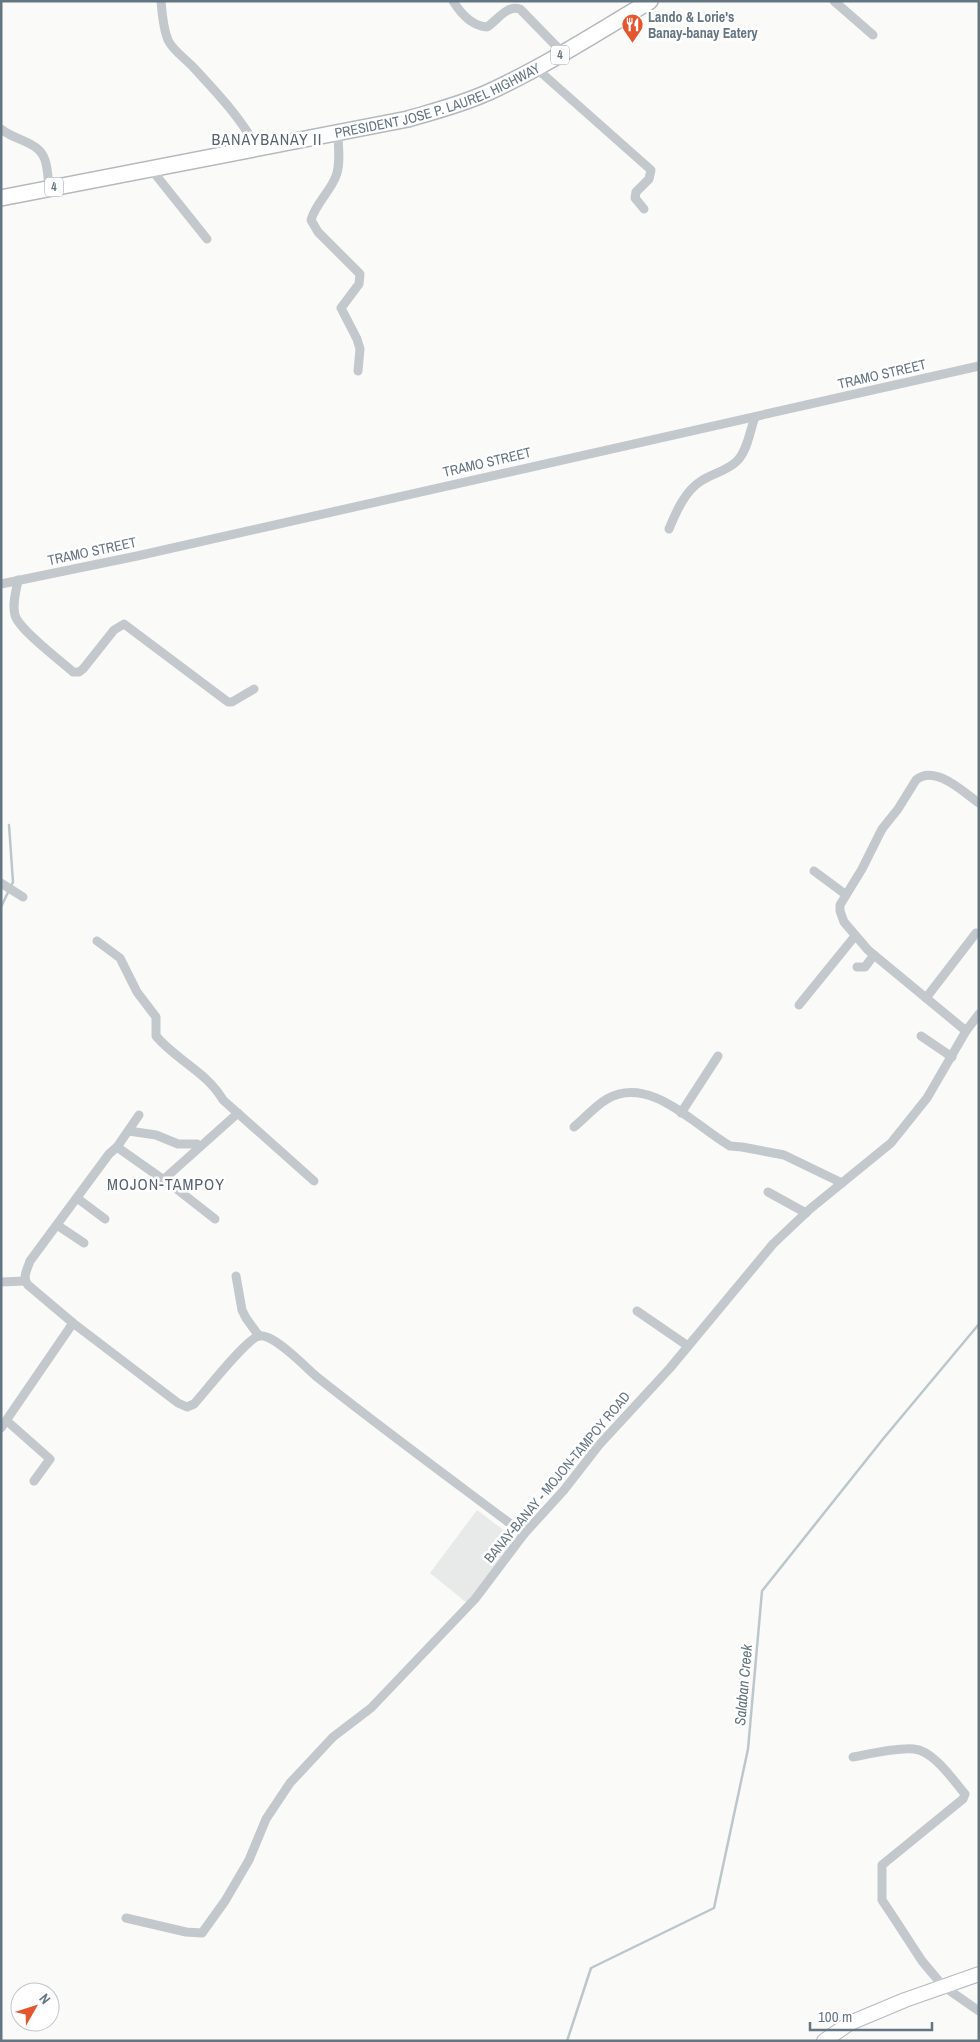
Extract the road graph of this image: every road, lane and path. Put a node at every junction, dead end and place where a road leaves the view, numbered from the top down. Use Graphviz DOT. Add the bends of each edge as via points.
graph roads {
  1 [pos="161,1"];
  2 [pos="453,1"];
  3 [pos="650,1"];
  4 [pos="834,1"];
  5 [pos="874,35"];
  6 [pos="563,53"];
  7 [pos="536,68"];
  8 [pos="1,129"];
  9 [pos="338,133"];
  10 [pos="256,148"];
  11 [pos="151,169"];
  12 [pos="49,188"];
  13 [pos="1,198"];
  14 [pos="644,209"];
  15 [pos="207,239"];
  16 [pos="979,366"];
  17 [pos="358,371"];
  18 [pos="755,417"];
  19 [pos="669,529"];
  20 [pos="18,580"];
  21 [pos="1,584"];
  22 [pos="254,689"];
  23 [pos="979,804"];
  24 [pos="814,871"];
  25 [pos="2,884"];
  26 [pos="845,894"];
  27 [pos="23,897"];
  28 [pos="976,934"];
  29 [pos="855,936"];
  30 [pos="97,941"];
  31 [pos="874,955"];
  32 [pos="857,967"];
  33 [pos="926,998"];
  34 [pos="799,1005"];
  35 [pos="979,1014"];
  36 [pos="966,1031"];
  37 [pos="921,1036"];
  38 [pos="718,1056"];
  39 [pos="952,1057"];
  40 [pos="238,1113"];
  41 [pos="681,1113"];
  42 [pos="139,1115"];
  43 [pos="574,1127"];
  44 [pos="129,1131"];
  45 [pos="197,1144"];
  46 [pos="117,1147"];
  47 [pos="163,1180"];
  48 [pos="314,1180"];
  49 [pos="842,1183"];
  50 [pos="768,1192"];
  51 [pos="77,1198"];
  52 [pos="806,1213"];
  53 [pos="105,1219"];
  54 [pos="215,1219"];
  55 [pos="57,1225"];
  56 [pos="84,1243"];
  57 [pos="236,1276"];
  58 [pos="25,1281"];
  59 [pos="1,1282"];
  60 [pos="637,1311"];
  61 [pos="73,1323"];
  62 [pos="259,1336"];
  63 [pos="688,1346"];
  64 [pos="4,1424"];
  65 [pos="34,1481"];
  66 [pos="524,1534"];
  67 [pos="853,1757"];
  68 [pos="126,1918"];
  69 [pos="979,1974"];
  70 [pos="943,1986"];
  71 [pos="979,2011"];
  72 [pos="824,2041"];
  1 -- 10 [label="street" via="167,39 229,106"];
  2 -- 6 [label="street" via="472,23 487,27 508,9 520,8"];
  3 -- 6 [label="highway, PRESIDENT JOSE P. LAUREL HIGHWAY / 4"];
  4 -- 5 [label="street"];
  6 -- 7 [label="highway, PRESIDENT JOSE P. LAUREL HIGHWAY / 4"];
  7 -- 9 [label="highway, PRESIDENT JOSE P. LAUREL HIGHWAY / 4" via="466,102 408,119"];
  7 -- 14 [label="street" via="651,170 649,179 636,192 635,198"];
  8 -- 12 [label="street" via="41,152"];
  9 -- 10 [label="highway, PRESIDENT JOSE P. LAUREL HIGHWAY / 4"];
  9 -- 17 [label="street" via="336,176 311,220 318,232 360,274 359,284 341,308 360,349"];
  10 -- 11 [label="highway, PRESIDENT JOSE P. LAUREL HIGHWAY / 4"];
  11 -- 12 [label="highway, PRESIDENT JOSE P. LAUREL HIGHWAY / 4"];
  11 -- 15 [label="street"];
  12 -- 13 [label="highway, PRESIDENT JOSE P. LAUREL HIGHWAY / 4"];
  16 -- 18 [label="street, TRAMO STREET"];
  18 -- 19 [label="street" via="744,451 738,459 691,490"];
  18 -- 20 [label="street, TRAMO STREET"];
  20 -- 21 [label="street, TRAMO STREET"];
  20 -- 22 [label="street" via="15,616 22,628 73,672 83,670 114,630 124,624 228,702"];
  23 -- 26 [label="street" via="941,778 927,774 920,776 882,829"];
  24 -- 26 [label="street"];
  25 -- 27 [label="street"];
  26 -- 29 [label="street" via="840,911"];
  28 -- 33 [label="street"];
  29 -- 31 [label="street"];
  29 -- 34 [label="street"];
  30 -- 40 [label="street" via="120,958 137,992 156,1017 156,1036 161,1043 191,1065"];
  31 -- 32 [label="street" via="864,967"];
  31 -- 33 [label="street"];
  33 -- 36 [label="street"];
  35 -- 36 [label="street, BANAY-BANAY - MOJON-TAMPOY ROAD"];
  36 -- 39 [label="street, BANAY-BANAY - MOJON-TAMPOY ROAD"];
  37 -- 39 [label="street"];
  38 -- 41 [label="street"];
  39 -- 49 [label="street, BANAY-BANAY - MOJON-TAMPOY ROAD" via="905,1127 891,1143"];
  40 -- 47 [label="street"];
  40 -- 48 [label="street"];
  41 -- 43 [label="street" via="651,1096 620,1094 607,1099"];
  41 -- 49 [label="street" via="730,1146 784,1155"];
  42 -- 44 [label="street"];
  44 -- 45 [label="street" via="156,1135 178,1144"];
  44 -- 46 [label="street"];
  46 -- 47 [label="street"];
  46 -- 51 [label="street" via="108,1154"];
  47 -- 54 [label="street"];
  49 -- 52 [label="street, BANAY-BANAY - MOJON-TAMPOY ROAD"];
  50 -- 52 [label="street"];
  51 -- 53 [label="street"];
  51 -- 55 [label="street"];
  52 -- 63 [label="street, BANAY-BANAY - MOJON-TAMPOY ROAD" via="772,1244"];
  55 -- 56 [label="street"];
  55 -- 58 [label="street" via="30,1262"];
  57 -- 62 [label="street" via="242,1310"];
  58 -- 59 [label="street"];
  58 -- 61 [label="street"];
  60 -- 63 [label="street"];
  61 -- 62 [label="street" via="187,1407 194,1404 236,1356"];
  61 -- 64 [label="street"];
  62 -- 66 [label="street" via="276,1341 317,1377"];
  63 -- 66 [label="street, BANAY-BANAY - MOJON-TAMPOY ROAD"];
  64 -- 65 [label="street" via="50,1459"];
  66 -- 68 [label="street, BANAY-BANAY - MOJON-TAMPOY ROAD" via="475,1599 371,1708 333,1737 290,1783 266,1819 249,1860 225,1901 202,1932 186,1932"];
  67 -- 70 [label="street" via="915,1749 928,1754 944,1768 966,1796 882,1866 882,1900 922,1961"];
  69 -- 70 [label="main road"];
  70 -- 71 [label="street"];
  70 -- 72 [label="main road" via="850,2023"];
}
